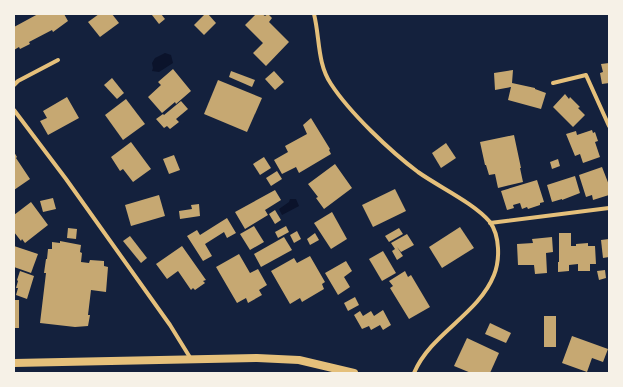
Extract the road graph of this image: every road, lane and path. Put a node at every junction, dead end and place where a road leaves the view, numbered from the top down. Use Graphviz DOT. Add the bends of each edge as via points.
graph roads {
  1 [pos="314,14"];
  2 [pos="58,60"];
  3 [pos="553,83"];
  4 [pos="14,85"];
  5 [pos="14,110"];
  6 [pos="609,126"];
  7 [pos="609,208"];
  8 [pos="490,223"];
  9 [pos="192,359"];
  10 [pos="14,363"];
  11 [pos="354,373"];
  12 [pos="414,373"];
  1 -- 8 [label="street" via="324,72 346,103 386,145 418,171 478,211"];
  2 -- 4 [label="street"];
  3 -- 6 [label="street" via="586,75"];
  5 -- 9 [label="street" via="66,179"];
  7 -- 8 [label="street"];
  8 -- 12 [label="street" via="496,235 498,253 494,274 486,290 430,348"];
  9 -- 10 [label="main road"];
  9 -- 11 [label="main road" via="299,360"];
}
